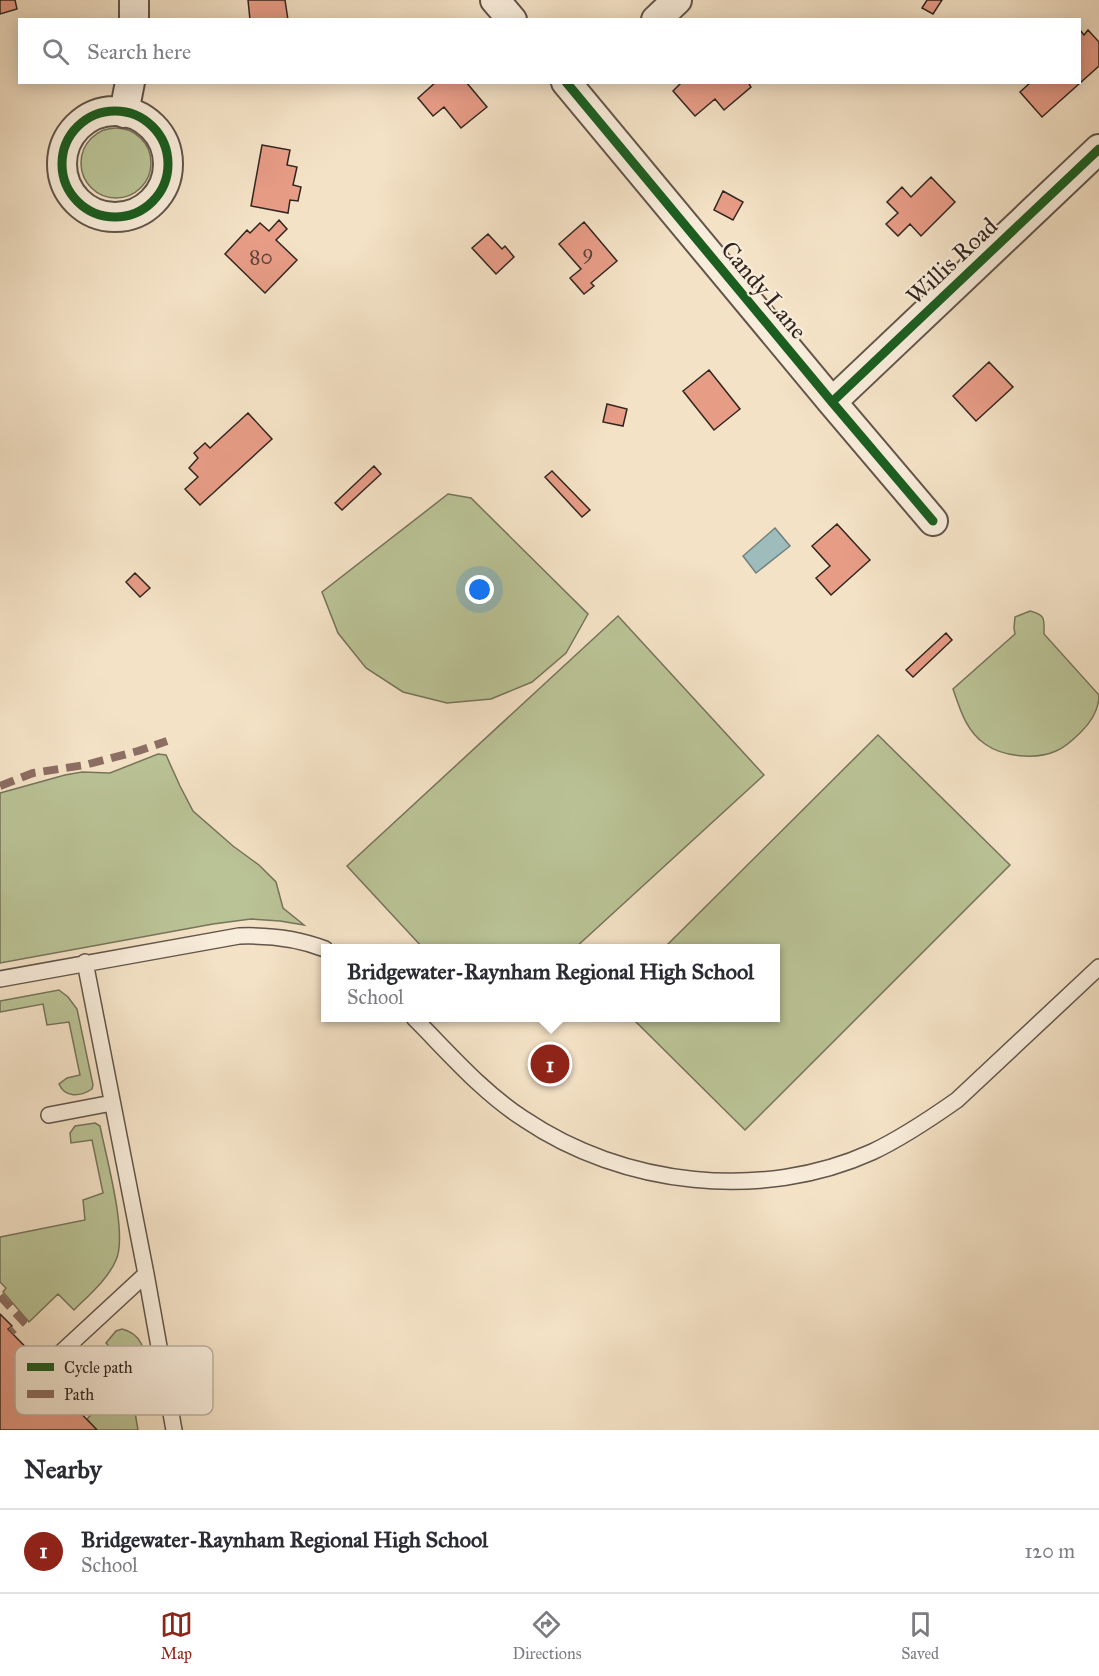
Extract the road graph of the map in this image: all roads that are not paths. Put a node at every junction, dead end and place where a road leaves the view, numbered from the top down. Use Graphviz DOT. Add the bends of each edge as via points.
graph roads {
  1 [pos="134,0"];
  2 [pos="495,0"];
  3 [pos="676,0"];
  4 [pos="134,18"];
  5 [pos="510,18"];
  6 [pos="658,18"];
  7 [pos="130,84"];
  8 [pos="577,87"];
  9 [pos="124,113"];
  10 [pos="1099,149"];
  11 [pos="832,402"];
  12 [pos="933,521"];
  13 [pos="321,948"];
  14 [pos="85,962"];
  15 [pos="1099,967"];
  16 [pos="0,979"];
  17 [pos="419,1022"];
  18 [pos="112,1103"];
  19 [pos="49,1115"];
  20 [pos="146,1274"];
  21 [pos="68,1346"];
  22 [pos="159,1346"];
  23 [pos="171,1415"];
  24 [pos="174,1430"];
  1 -- 4 [label="street"];
  2 -- 5 [label="street"];
  3 -- 6 [label="street"];
  7 -- 9 [label="street"];
  8 -- 11 [label="street, Candy Lane"];
  10 -- 11 [label="street, Willis Road"];
  11 -- 12 [label="street, Candy Lane"];
  13 -- 14 [label="lane" via="289,938 239,936"];
  14 -- 16 [label="lane"];
  14 -- 18 [label="lane"];
  15 -- 17 [label="lane" via="957,1100 933,1117 872,1152 838,1165 770,1179 672,1177 640,1171 570,1146 543,1132 488,1092"];
  18 -- 19 [label="lane"];
  18 -- 20 [label="lane"];
  20 -- 21 [label="lane"];
  20 -- 22 [label="lane"];
  23 -- 24 [label="lane"];
}
